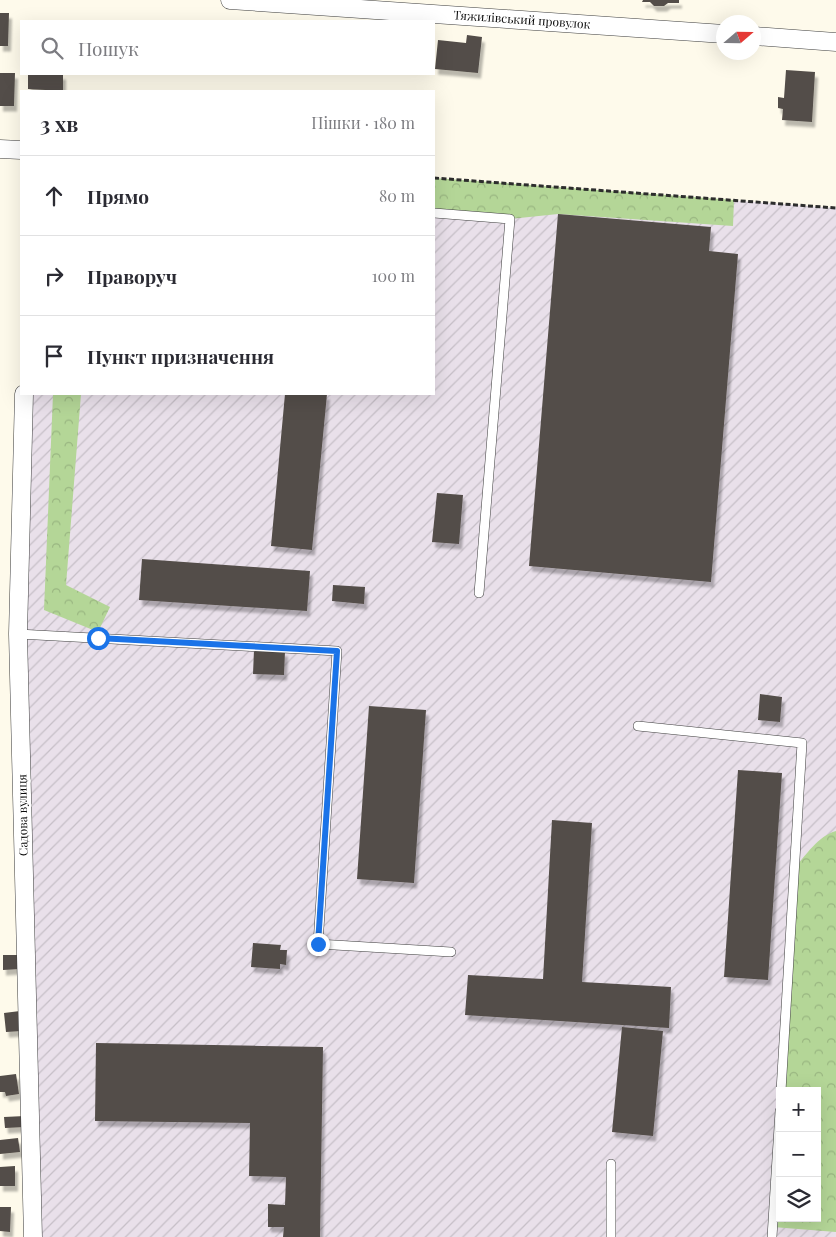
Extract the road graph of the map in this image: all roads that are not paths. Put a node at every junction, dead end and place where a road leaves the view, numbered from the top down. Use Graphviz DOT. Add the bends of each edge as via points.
graph roads {
  1 [pos="230,0"];
  2 [pos="716,33"];
  3 [pos="761,37"];
  4 [pos="836,42"];
  5 [pos="0,149"];
  6 [pos="20,150"];
  7 [pos="435,213"];
  8 [pos="24,395"];
  9 [pos="479,593"];
  10 [pos="18,634"];
  11 [pos="638,726"];
  12 [pos="451,952"];
  13 [pos="781,1087"];
  14 [pos="779,1132"];
  15 [pos="611,1164"];
  16 [pos="33,1237"];
  17 [pos="611,1237"];
  18 [pos="772,1237"];
  1 -- 2 [label="street, Тяжилівський провулок"];
  3 -- 4 [label="street"];
  5 -- 6 [label="street"];
  7 -- 9 [label="lane" via="510,219"];
  8 -- 10 [label="street, Садова вулиця"];
  10 -- 12 [label="lane" via="337,651 318,944"];
  10 -- 16 [label="street, Садова вулиця"];
  11 -- 13 [label="lane" via="802,743"];
  14 -- 18 [label="lane"];
  15 -- 17 [label="lane"];
}
